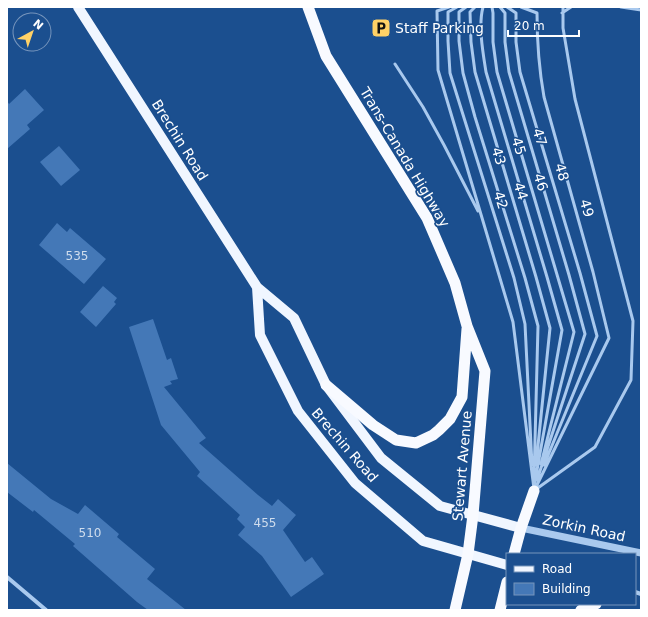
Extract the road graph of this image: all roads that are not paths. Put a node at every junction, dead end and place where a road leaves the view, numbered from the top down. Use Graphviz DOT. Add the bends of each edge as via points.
graph roads {
  1 [pos="78,7"];
  2 [pos="308,7"];
  3 [pos="448,7"];
  4 [pos="458,7"];
  5 [pos="466,7"];
  6 [pos="475,7"];
  7 [pos="483,7"];
  8 [pos="492,7"];
  9 [pos="500,7"];
  10 [pos="507,7"];
  11 [pos="521,7"];
  12 [pos="563,7"];
  13 [pos="571,7"];
  14 [pos="621,7"];
  15 [pos="641,10"];
  16 [pos="562,13"];
  17 [pos="395,64"];
  18 [pos="483,220"];
  19 [pos="257,288"];
  20 [pos="467,326"];
  21 [pos="326,385"];
  22 [pos="534,491"];
  23 [pos="473,515"];
  24 [pos="521,528"];
  25 [pos="514,553"];
  26 [pos="641,553"];
  27 [pos="468,554"];
  28 [pos="506,565"];
  29 [pos="7,577"];
  30 [pos="506,586"];
  31 [pos="594,605"];
  32 [pos="46,610"];
  33 [pos="455,610"];
  34 [pos="500,610"];
  35 [pos="581,610"];
  1 -- 19 [label="main road, Brechin Road"];
  2 -- 20 [label="highway, Trans-Canada Highway" via="326,56 427,218 455,283"];
  3 -- 18 [label="lane" via="437,11 438,70"];
  4 -- 22 [label="lane, 42" via="448,12 450,73 526,324"];
  5 -- 22 [label="lane, 43" via="459,12 463,73 538,326"];
  6 -- 22 [label="lane, 44" via="470,12 474,72 550,328"];
  7 -- 22 [label="lane, 45" via="482,42 486,72 562,330"];
  8 -- 22 [label="lane, 46" via="497,72 574,332"];
  9 -- 22 [label="lane, 47" via="505,13 509,72 585,334"];
  10 -- 22 [label="lane, 48" via="516,13 520,72 597,336"];
  11 -- 22 [label="lane, 49" via="537,13 539,71 544,97 609,338"];
  12 -- 16 [label="lane"];
  13 -- 16 [label="lane"];
  14 -- 15 [label="lane"];
  16 -- 22 [label="lane" via="575,99 633,321 631,380 595,447"];
  17 -- 18 [label="lane" via="423,107"];
  18 -- 22 [label="lane" via="513,322"];
  19 -- 21 [label="main road, Brechin Road" via="294,318"];
  19 -- 27 [label="main road, Brechin Road" via="260,335 298,411 355,482 423,541"];
  20 -- 21 [label="highway" via="462,397 450,419 433,435 416,443 396,440 373,425"];
  20 -- 23 [label="highway, Stewart Avenue" via="485,371"];
  21 -- 23 [label="main road, Brechin Road" via="381,458 440,506"];
  22 -- 24 [label="highway"];
  23 -- 24 [label="main road, Brechin Road"];
  23 -- 27 [label="highway, Stewart Avenue"];
  24 -- 25 [label="highway"];
  24 -- 26 [label="street, Zorkin Road"];
  27 -- 28 [label="main road, Brechin Road"];
  27 -- 33 [label="highway, Stewart Avenue"];
  29 -- 32 [label="street"];
  30 -- 34 [label="highway"];
  31 -- 35 [label="highway"];
}
